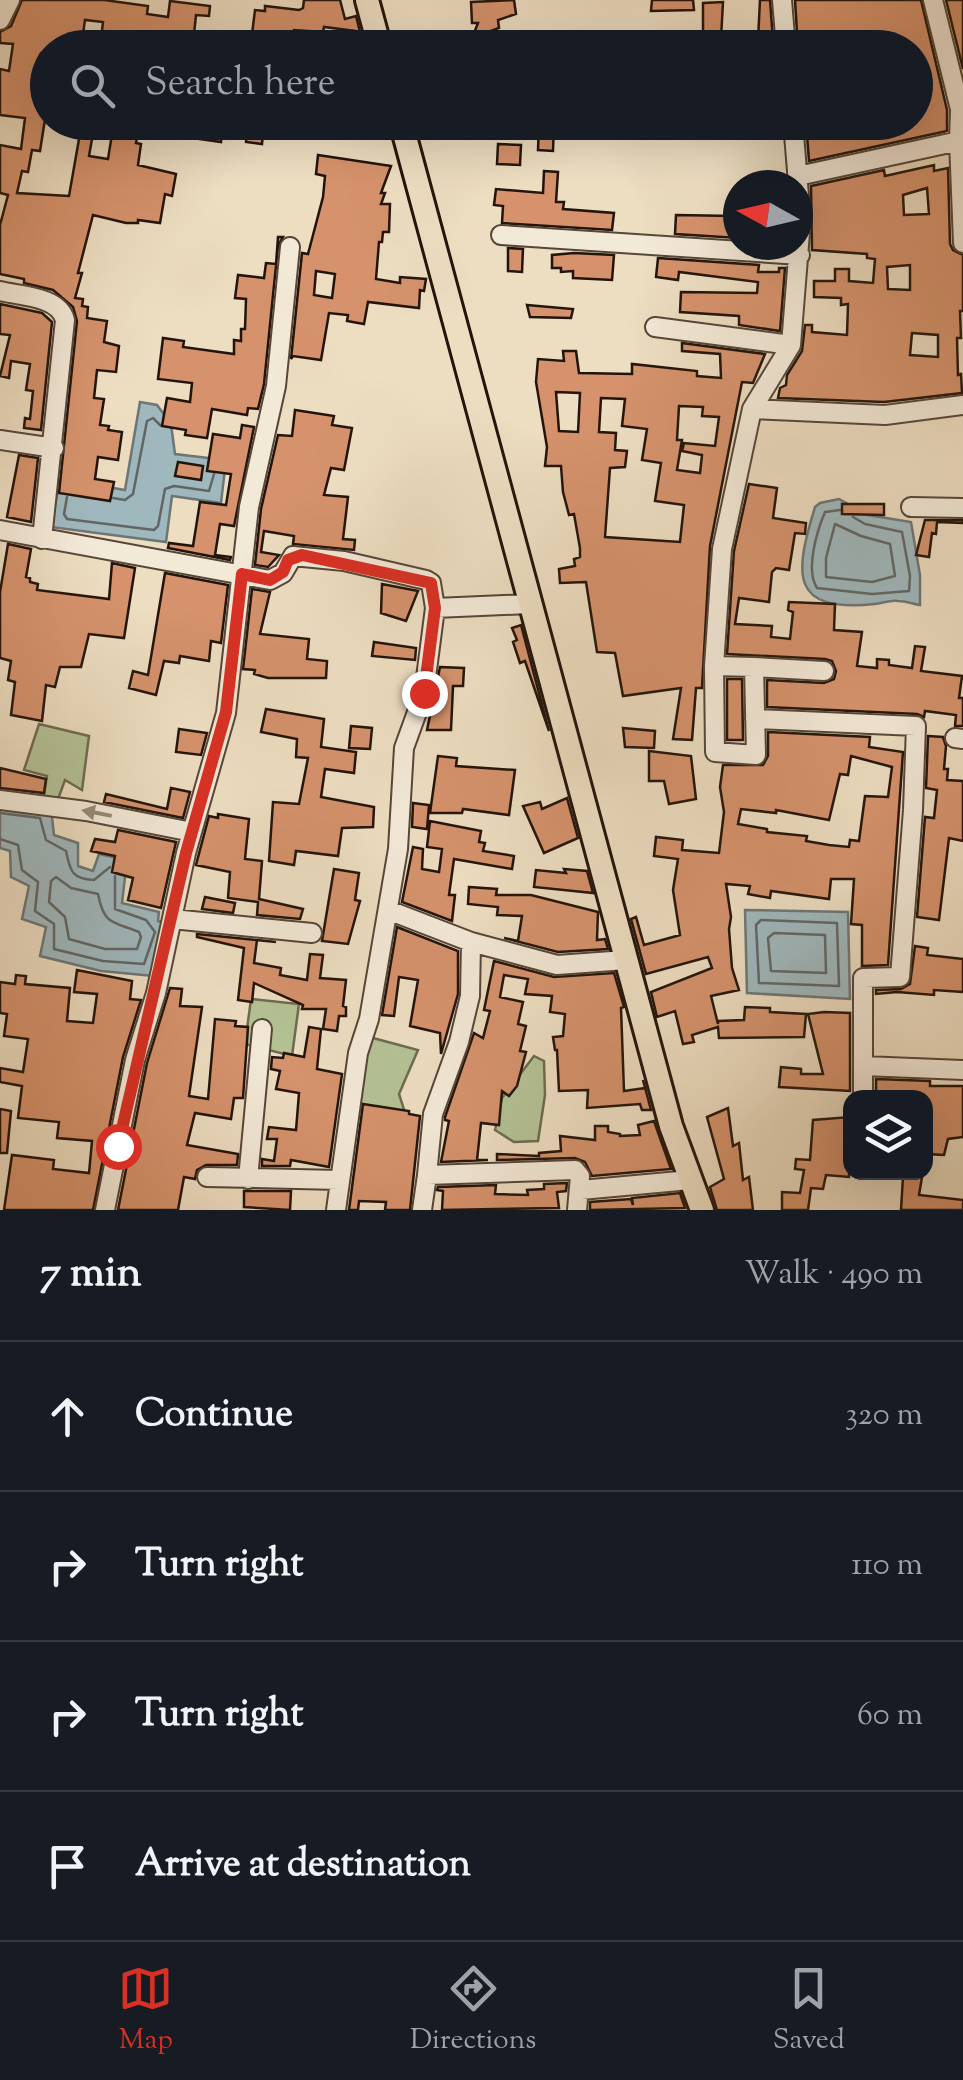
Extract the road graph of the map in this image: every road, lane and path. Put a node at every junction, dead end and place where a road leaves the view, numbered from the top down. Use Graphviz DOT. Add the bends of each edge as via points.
graph roads {
  1 [pos="10,0"];
  2 [pos="367,0"];
  3 [pos="782,0"];
  4 [pos="932,0"];
  5 [pos="0,20"];
  6 [pos="375,30"];
  7 [pos="784,30"];
  8 [pos="406,140"];
  9 [pos="795,140"];
  10 [pos="959,141"];
  11 [pos="797,170"];
  12 [pos="813,173"];
  13 [pos="501,234"];
  14 [pos="963,243"];
  15 [pos="290,247"];
  16 [pos="723,250"];
  17 [pos="800,260"];
  18 [pos="0,291"];
  19 [pos="655,328"];
  20 [pos="791,345"];
  21 [pos="963,405"];
  22 [pos="752,409"];
  23 [pos="0,440"];
  24 [pos="54,448"];
  25 [pos="910,507"];
  26 [pos="963,508"];
  27 [pos="0,530"];
  28 [pos="42,539"];
  29 [pos="242,574"];
  30 [pos="530,604"];
  31 [pos="435,608"];
  32 [pos="714,666"];
  33 [pos="754,667"];
  34 [pos="824,671"];
  35 [pos="755,719"];
  36 [pos="0,800"];
  37 [pos="192,832"];
  38 [pos="388,910"];
  39 [pos="172,919"];
  40 [pos="312,933"];
  41 [pos="471,942"];
  42 [pos="626,960"];
  43 [pos="262,1029"];
  44 [pos="862,1066"];
  45 [pos="963,1070"];
  46 [pos="862,1090"];
  47 [pos="427,1175"];
  48 [pos="206,1177"];
  49 [pos="248,1179"];
  50 [pos="339,1180"];
  51 [pos="690,1180"];
  52 [pos="580,1190"];
  53 [pos="106,1210"];
  54 [pos="336,1210"];
  55 [pos="422,1210"];
  56 [pos="577,1210"];
  57 [pos="702,1210"];
  1 -- 5 [label="street"];
  2 -- 6 [label="main road"];
  3 -- 7 [label="street"];
  4 -- 10 [label="street" via="960,109"];
  8 -- 30 [label="main road"];
  9 -- 11 [label="street"];
  10 -- 12 [label="street"];
  10 -- 14 [label="street"];
  13 -- 16 [label="street"];
  15 -- 29 [label="street" via="276,386 249,507"];
  17 -- 20 [label="street"];
  18 -- 24 [label="street" via="55,304 63,312"];
  19 -- 20 [label="street"];
  20 -- 22 [label="street"];
  21 -- 22 [label="street" via="885,415"];
  22 -- 32 [label="street" via="722,549"];
  23 -- 24 [label="street"];
  24 -- 28 [label="street"];
  25 -- 26 [label="street"];
  27 -- 28 [label="street"];
  28 -- 29 [label="street"];
  29 -- 31 [label="street" via="270,580 302,555 344,562 426,580"];
  29 -- 37 [label="street" via="226,712"];
  30 -- 31 [label="street"];
  30 -- 42 [label="main road"];
  31 -- 38 [label="street" via="424,693 404,748"];
  32 -- 33 [label="street"];
  32 -- 35 [label="street" via="715,752 756,755"];
  33 -- 34 [label="street"];
  33 -- 35 [label="street"];
  35 -- 44 [label="street" via="916,726 900,977 863,978"];
  37 -- 36 [label="street, one-way"];
  37 -- 39 [label="street"];
  38 -- 41 [label="street"];
  38 -- 50 [label="street"];
  39 -- 40 [label="street"];
  39 -- 53 [label="street"];
  41 -- 42 [label="street" via="557,964"];
  41 -- 47 [label="street" via="470,996 433,1114"];
  42 -- 51 [label="main road"];
  43 -- 49 [label="street"];
  44 -- 45 [label="street"];
  44 -- 46 [label="street"];
  47 -- 52 [label="street" via="575,1170"];
  47 -- 55 [label="street"];
  48 -- 49 [label="street"];
  49 -- 50 [label="street"];
  50 -- 54 [label="street"];
  51 -- 52 [label="street"];
  51 -- 57 [label="main road"];
  52 -- 56 [label="street"];
}
